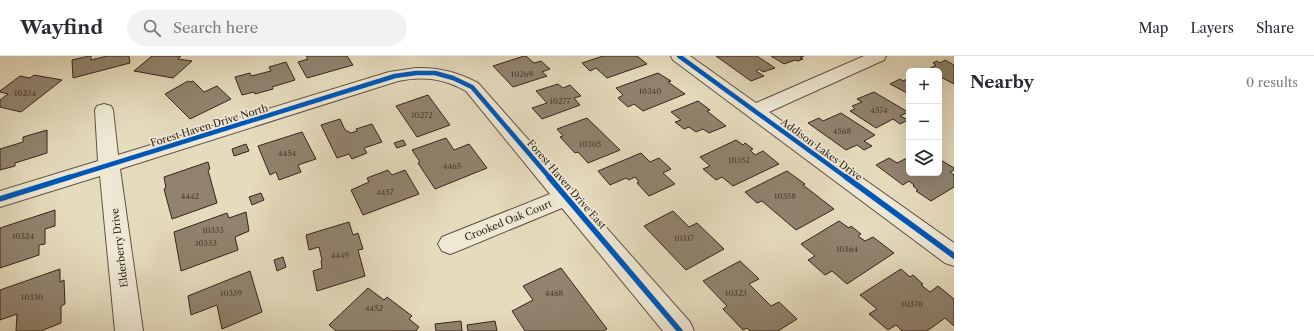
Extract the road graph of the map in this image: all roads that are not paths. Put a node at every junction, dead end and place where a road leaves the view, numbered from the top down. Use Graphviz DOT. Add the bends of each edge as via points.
graph roads {
  1 [pos="679,56"];
  2 [pos="878,56"];
  3 [pos="425,72"];
  4 [pos="104,110"];
  5 [pos="754,111"];
  6 [pos="109,165"];
  7 [pos="565,196"];
  8 [pos="0,199"];
  9 [pos="450,244"];
  10 [pos="954,256"];
  11 [pos="129,331"];
  12 [pos="680,331"];
  1 -- 5 [label="street, Addison Lakes Drive"];
  2 -- 5 [label="street"];
  3 -- 6 [label="street, Forest Haven Drive North" via="394,76"];
  3 -- 7 [label="street, Forest Haven Drive East" via="450,76 472,87"];
  4 -- 6 [label="street, Elderberry Drive"];
  5 -- 10 [label="street, Addison Lakes Drive"];
  6 -- 8 [label="street, Forest Haven Drive North"];
  6 -- 11 [label="street, Elderberry Drive"];
  7 -- 9 [label="street, Crooked Oak Court"];
  7 -- 12 [label="street, Forest Haven Drive East"];
}
